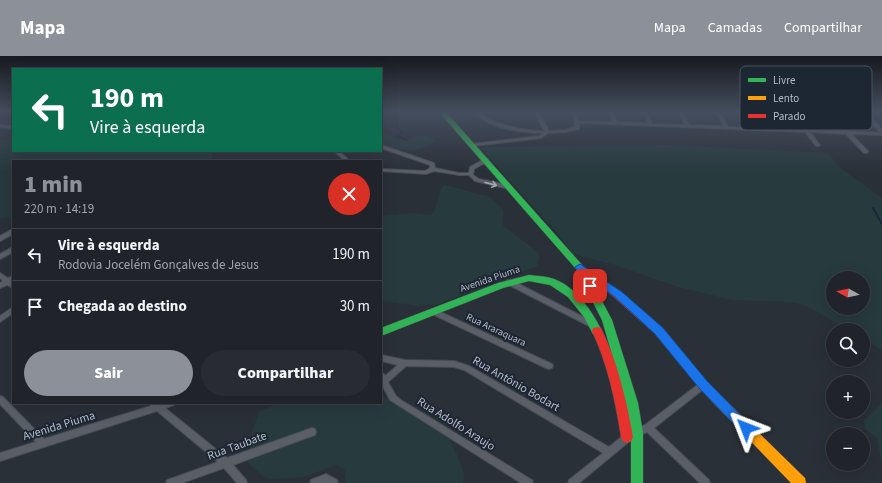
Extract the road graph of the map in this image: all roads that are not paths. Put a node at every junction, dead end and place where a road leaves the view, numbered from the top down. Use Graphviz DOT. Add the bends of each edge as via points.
graph roads {
  1 [pos="461,132"];
  2 [pos="547,132"];
  3 [pos="807,132"];
  4 [pos="845,132"];
  5 [pos="882,132"];
  6 [pos="473,145"];
  7 [pos="818,145"];
  8 [pos="382,146"];
  9 [pos="337,152"];
  10 [pos="866,152"];
  11 [pos="347,160"];
  12 [pos="486,160"];
  13 [pos="433,169"];
  14 [pos="382,170"];
  15 [pos="470,174"];
  16 [pos="509,186"];
  17 [pos="12,232"];
  18 [pos="0,239"];
  19 [pos="12,250"];
  20 [pos="0,257"];
  21 [pos="580,267"];
  22 [pos="0,275"];
  23 [pos="11,282"];
  24 [pos="509,282"];
  25 [pos="0,286"];
  26 [pos="12,311"];
  27 [pos="434,312"];
  28 [pos="0,318"];
  29 [pos="594,325"];
  30 [pos="382,332"];
  31 [pos="382,358"];
  32 [pos="405,363"];
  33 [pos="549,366"];
  34 [pos="383,378"];
  35 [pos="703,385"];
  36 [pos="0,399"];
  37 [pos="156,405"];
  38 [pos="648,428"];
  39 [pos="312,432"];
  40 [pos="637,433"];
  41 [pos="627,437"];
  42 [pos="43,444"];
  43 [pos="609,452"];
  44 [pos="0,457"];
  45 [pos="226,463"];
  46 [pos="170,483"];
  47 [pos="244,483"];
  48 [pos="314,483"];
  49 [pos="334,483"];
  50 [pos="529,483"];
  51 [pos="572,483"];
  52 [pos="637,483"];
  53 [pos="706,483"];
  54 [pos="800,483"];
  1 -- 6 [label="street"];
  2 -- 6 [label="street" via="537,138"];
  3 -- 7 [label="street"];
  4 -- 5 [label="street"];
  4 -- 10 [label="street"];
  6 -- 12 [label="street"];
  8 -- 13 [label="street" via="432,164"];
  9 -- 11 [label="street"];
  12 -- 15 [label="street" via="472,168"];
  12 -- 16 [label="street"];
  13 -- 14 [label="street" via="426,173"];
  13 -- 15 [label="street"];
  15 -- 16 [label="street, one-way" via="478,180"];
  16 -- 21 [label="street"];
  17 -- 18 [label="street"];
  19 -- 20 [label="street"];
  21 -- 35 [label="street" via="618,295 659,331"];
  21 -- 40 [label="street" via="607,320 632,403"];
  22 -- 23 [label="street"];
  23 -- 25 [label="street"];
  24 -- 27 [label="street, Avenida Piuma"];
  24 -- 29 [label="street"];
  24 -- 29 [label="street, Avenida Piuma" via="535,278 559,285 568,291"];
  26 -- 28 [label="street"];
  27 -- 30 [label="street, Avenida Piuma"];
  27 -- 33 [label="street, Rua Araraquara"];
  29 -- 41 [label="street, Avenida Piuma" via="614,372"];
  31 -- 32 [label="street, Rua Antônio Bodart"];
  32 -- 34 [label="street"];
  32 -- 43 [label="street, Rua Antônio Bodart" via="454,364 466,368"];
  34 -- 50 [label="street, Rua Adolfo Araujo" via="393,398 398,402"];
  35 -- 38 [label="street"];
  35 -- 54 [label="street"];
  36 -- 42 [label="street"];
  37 -- 42 [label="street, Avenida Piuma"];
  37 -- 45 [label="street"];
  38 -- 40 [label="street"];
  38 -- 53 [label="street"];
  39 -- 45 [label="street, Rua Taubate"];
  40 -- 41 [label="street"];
  40 -- 52 [label="street"];
  41 -- 43 [label="street"];
  42 -- 44 [label="street, Avenida Piuma"];
  43 -- 51 [label="street"];
  45 -- 46 [label="street, Rua Taubate"];
  45 -- 47 [label="street"];
  48 -- 49 [label="street" via="322,478"];
}
